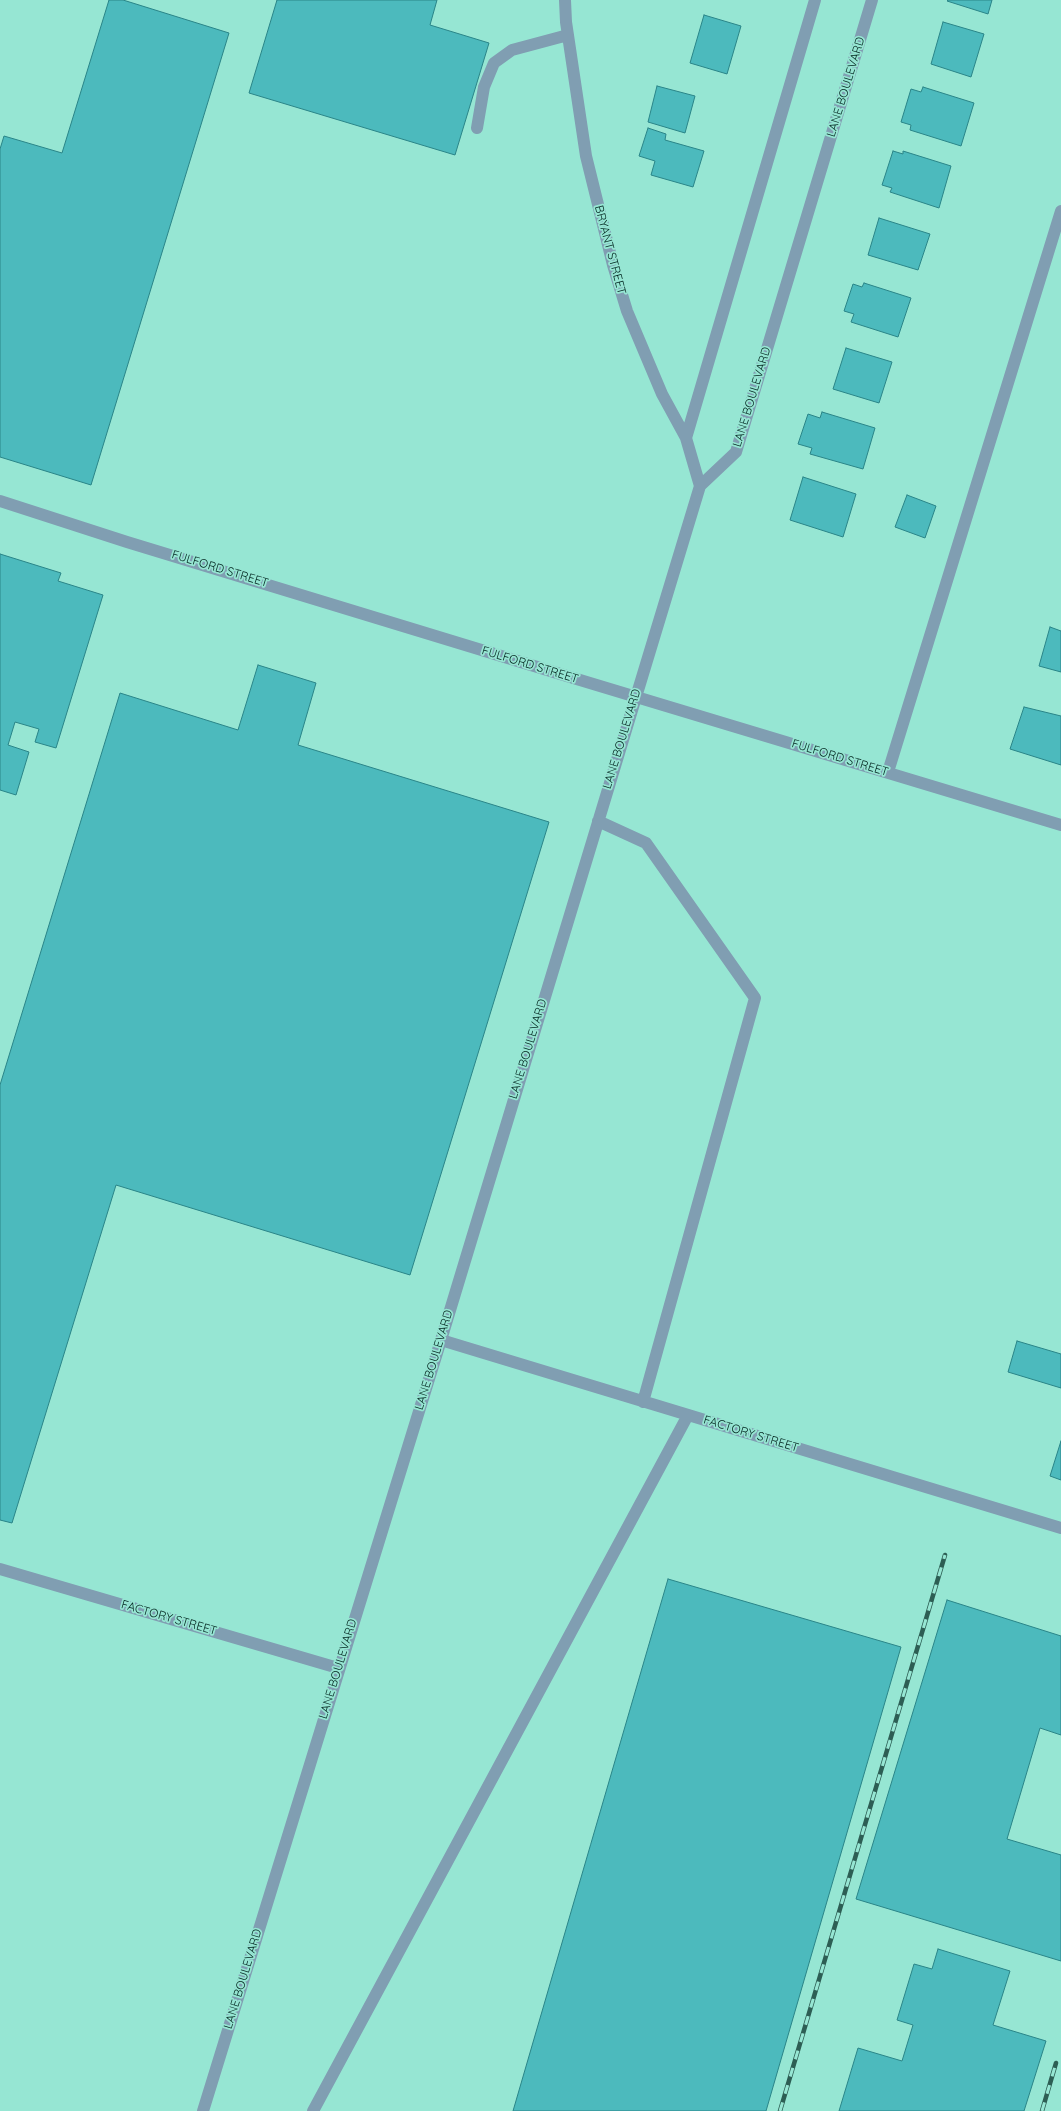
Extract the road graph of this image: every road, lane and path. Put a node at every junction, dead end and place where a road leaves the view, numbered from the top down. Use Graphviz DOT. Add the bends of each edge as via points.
graph roads {
  1 [pos="565,0"];
  2 [pos="815,0"];
  3 [pos="872,0"];
  4 [pos="568,35"];
  5 [pos="477,128"];
  6 [pos="1061,211"];
  7 [pos="686,438"];
  8 [pos="700,486"];
  9 [pos="0,501"];
  10 [pos="635,696"];
  11 [pos="888,772"];
  12 [pos="598,821"];
  13 [pos="1061,825"];
  14 [pos="441,1340"];
  15 [pos="643,1402"];
  16 [pos="688,1415"];
  17 [pos="1061,1528"];
  18 [pos="0,1570"];
  19 [pos="338,1668"];
  20 [pos="203,2111"];
  21 [pos="313,2111"];
  1 -- 4 [label="street, BRYANT STREET"];
  2 -- 7 [label="street"];
  3 -- 8 [label="street, LANE BOULEVARD" via="736,452"];
  4 -- 5 [label="street" via="512,50 494,63 484,87"];
  4 -- 7 [label="street, BRYANT STREET" via="586,156 626,311 662,394"];
  6 -- 11 [label="street"];
  7 -- 8 [label="street, BRYANT STREET"];
  8 -- 10 [label="street, LANE BOULEVARD"];
  9 -- 10 [label="street, FULFORD STREET"];
  10 -- 11 [label="street, FULFORD STREET"];
  10 -- 12 [label="street, LANE BOULEVARD"];
  11 -- 13 [label="street, FULFORD STREET"];
  12 -- 14 [label="street, LANE BOULEVARD"];
  12 -- 15 [label="street" via="646,843 755,998"];
  14 -- 15 [label="street, FACTORY STREET"];
  14 -- 19 [label="street, LANE BOULEVARD"];
  15 -- 16 [label="street, FACTORY STREET"];
  16 -- 17 [label="street, FACTORY STREET"];
  16 -- 21 [label="street"];
  18 -- 19 [label="street, FACTORY STREET"];
  19 -- 20 [label="street, LANE BOULEVARD"];
}
